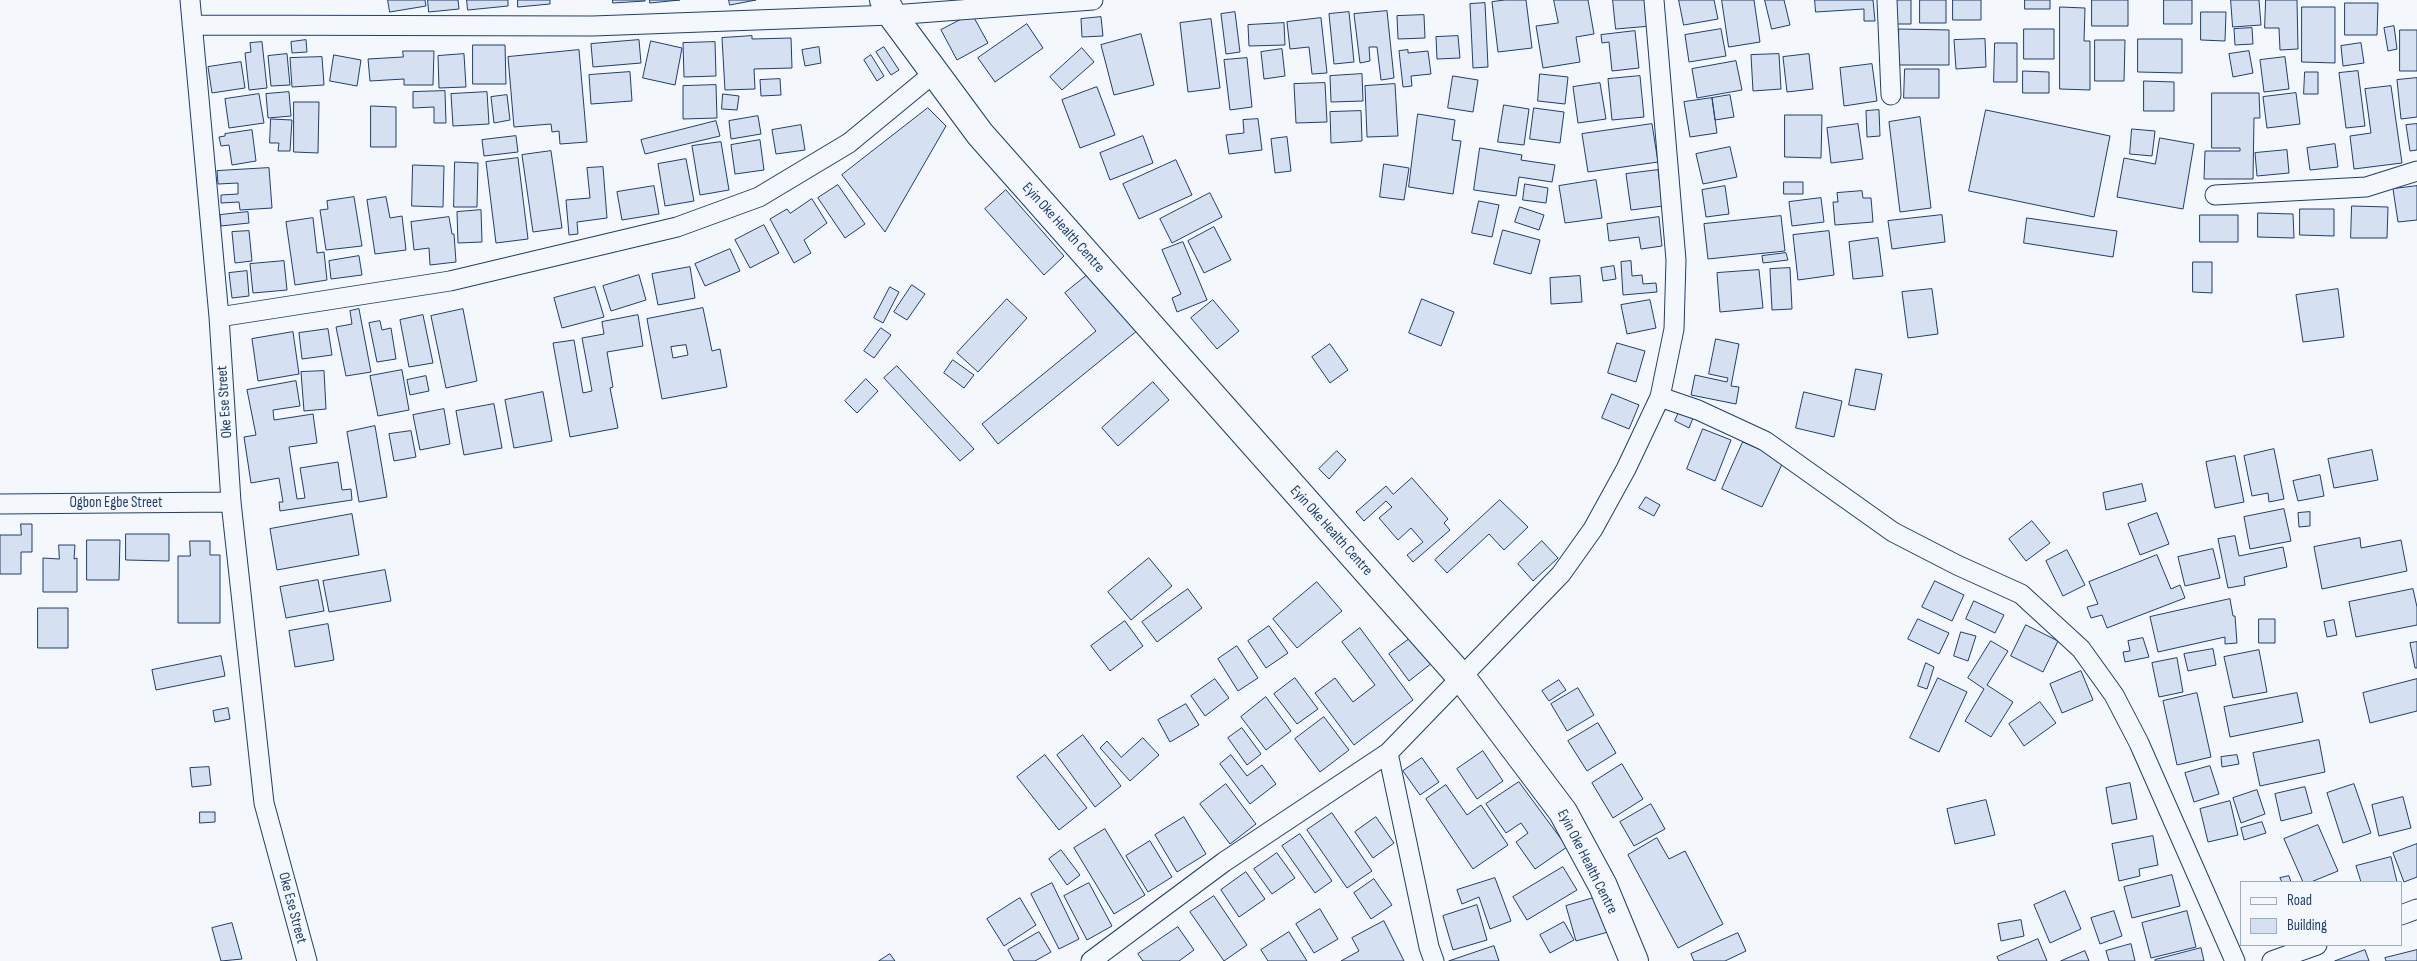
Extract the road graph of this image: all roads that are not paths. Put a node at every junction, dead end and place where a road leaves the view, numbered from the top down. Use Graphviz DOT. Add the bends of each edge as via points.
graph roads {
  1 [pos="190,0"];
  2 [pos="1094,0"];
  3 [pos="1654,0"];
  4 [pos="1886,0"];
  5 [pos="888,7"];
  6 [pos="192,25"];
  7 [pos="939,79"];
  8 [pos="1891,95"];
  9 [pos="2417,171"];
  10 [pos="2215,195"];
  11 [pos="219,317"];
  12 [pos="1660,398"];
  13 [pos="231,502"];
  14 [pos="0,504"];
  15 [pos="1462,678"];
  16 [pos="1388,753"];
  17 [pos="2417,909"];
  18 [pos="2402,915"];
  19 [pos="2314,946"];
  20 [pos="307,961"];
  21 [pos="1091,961"];
  22 [pos="1434,961"];
  23 [pos="1634,961"];
  24 [pos="2236,961"];
  25 [pos="2272,961"];
  1 -- 6 [label="street, Oke Ese Street"];
  2 -- 5 [label="street"];
  3 -- 12 [label="street" via="1676,260 1674,329"];
  4 -- 8 [label="street"];
  5 -- 6 [label="street" via="593,26"];
  5 -- 7 [label="main road, Eyin Oke Health Centre"];
  6 -- 11 [label="street, Oke Ese Street"];
  7 -- 11 [label="street" via="849,143 759,197 678,227 450,281"];
  7 -- 15 [label="main road, Eyin Oke Health Centre" via="980,134"];
  9 -- 10 [label="street" via="2366,187"];
  11 -- 13 [label="street, Oke Ese Street"];
  12 -- 15 [label="street" via="1593,528 1561,574"];
  12 -- 24 [label="street" via="1698,410 1765,441 1893,532 2021,594 2081,649 2114,695 2139,743"];
  13 -- 14 [label="street, Ogbon Egbe Street"];
  13 -- 20 [label="street, Oke Ese Street" via="264,803"];
  15 -- 16 [label="street"];
  15 -- 23 [label="main road, Eyin Oke Health Centre" via="1564,812 1603,886"];
  16 -- 21 [label="street" via="1224,862"];
  16 -- 22 [label="street" via="1428,947"];
  17 -- 18 [label="street"];
  19 -- 25 [label="street"];
}
